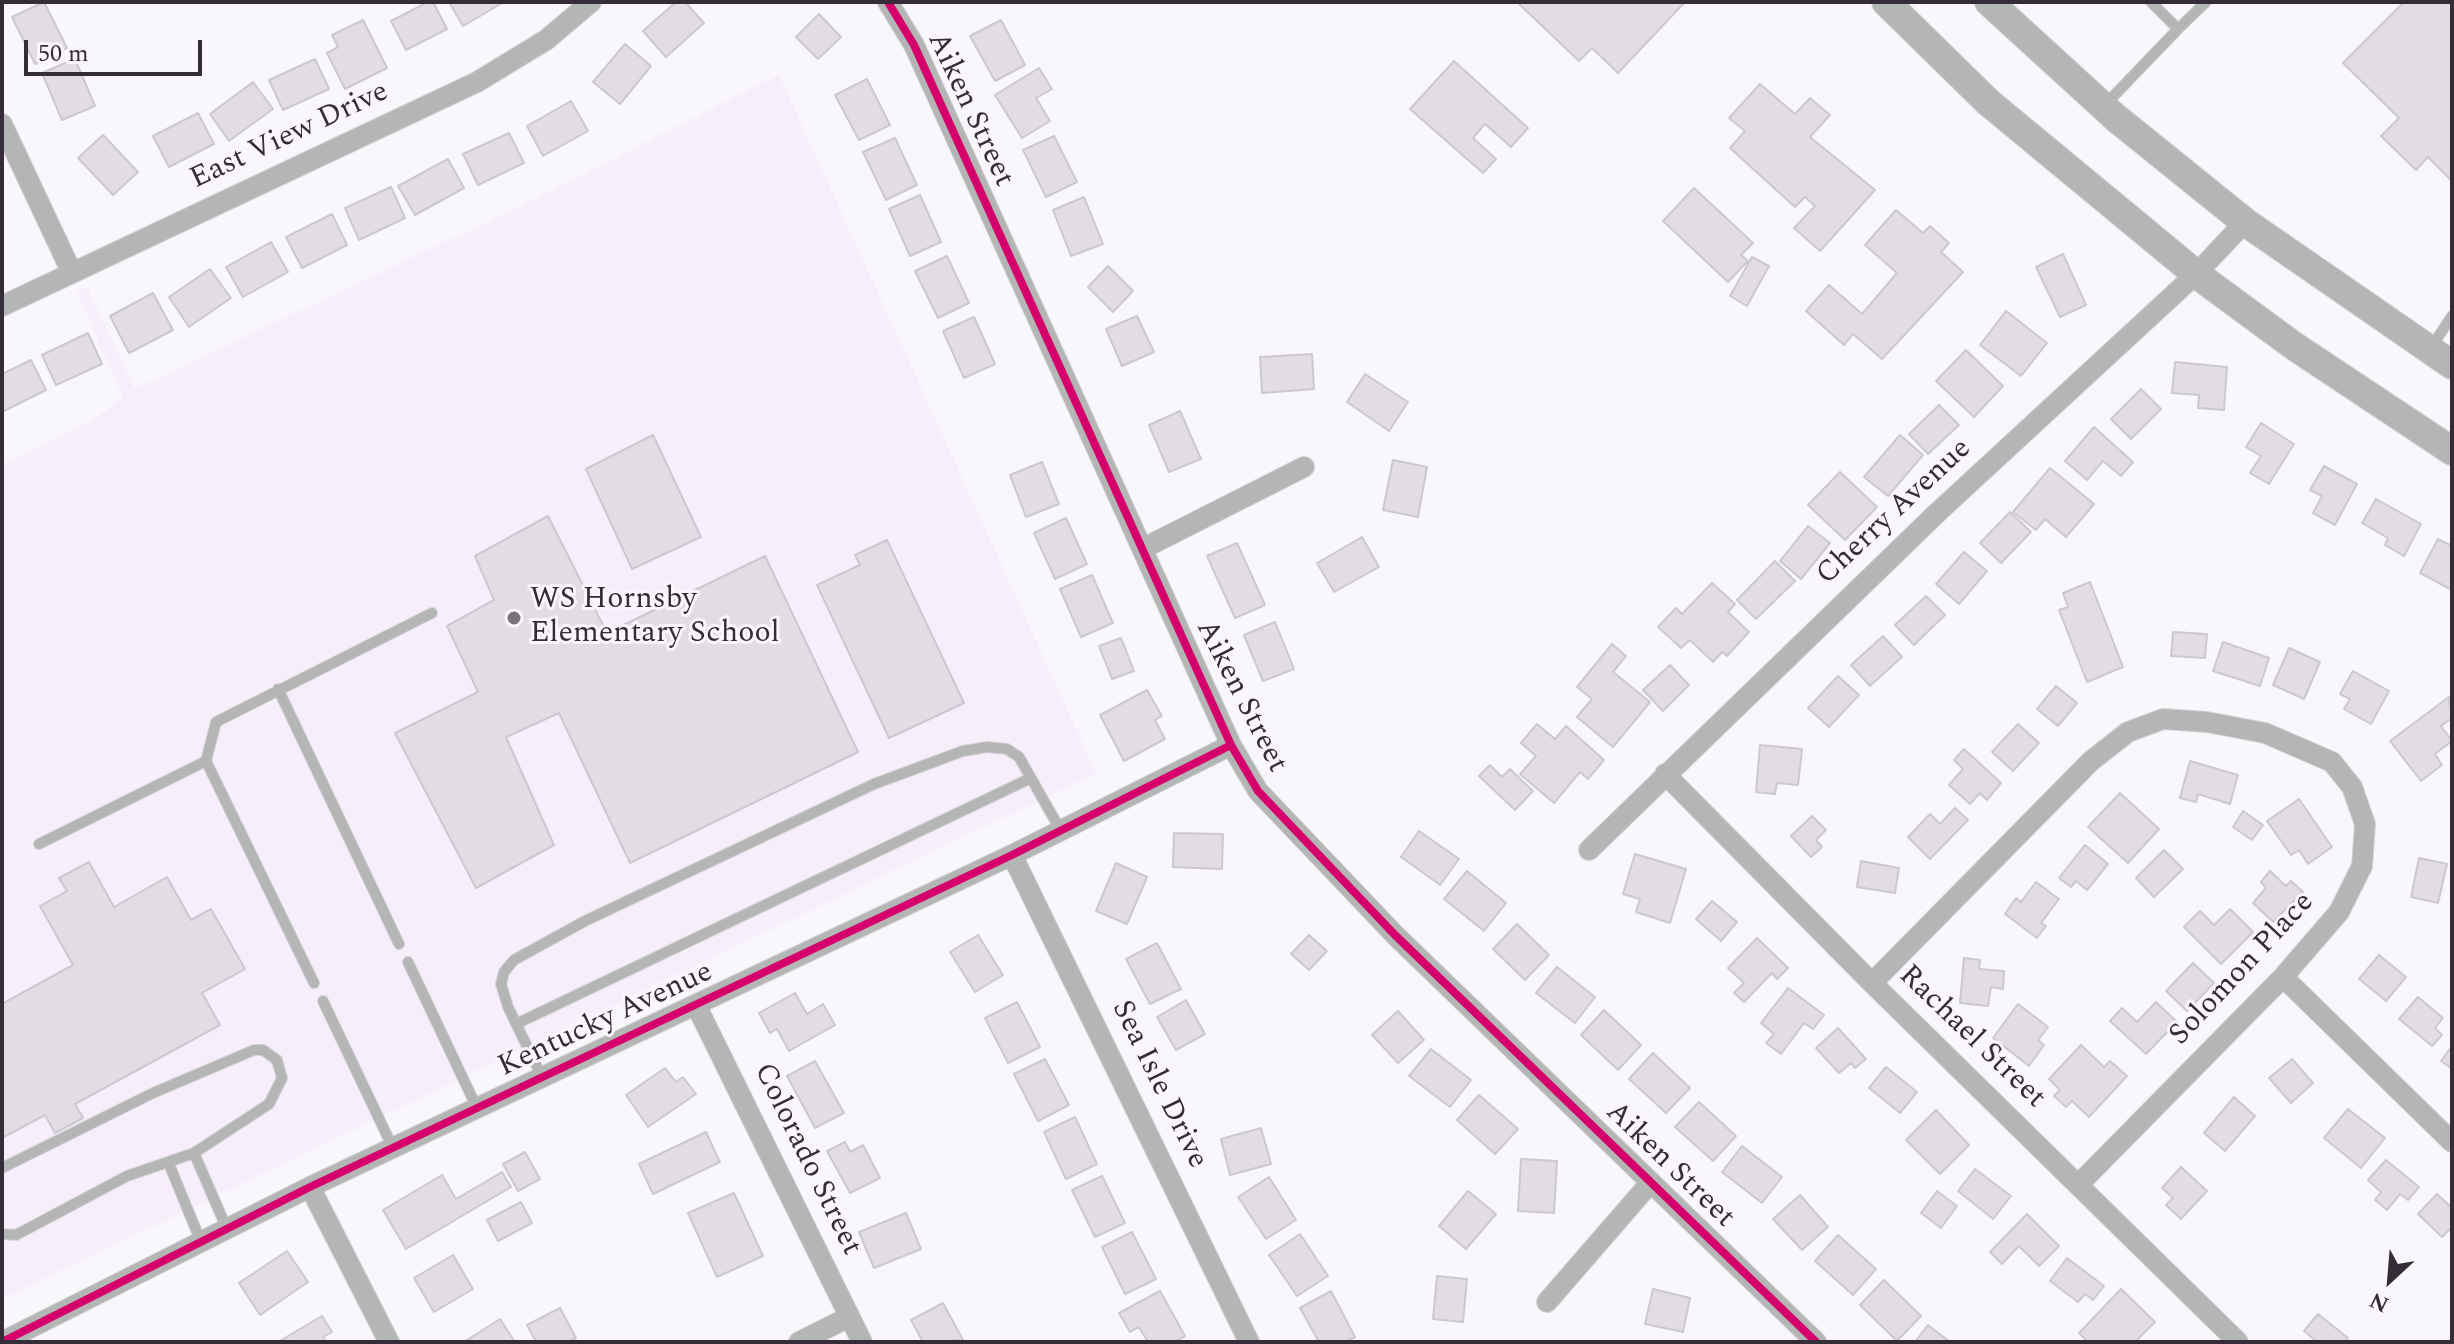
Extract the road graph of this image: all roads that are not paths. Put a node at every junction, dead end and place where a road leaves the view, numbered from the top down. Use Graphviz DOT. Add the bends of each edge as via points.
graph roads {
  1 [pos="591,2"];
  2 [pos="888,2"];
  3 [pos="1989,2"];
  4 [pos="2151,2"];
  5 [pos="2206,2"];
  6 [pos="1894,5"];
  7 [pos="2178,29"];
  8 [pos="2103,107"];
  9 [pos="2,124"];
  10 [pos="2245,222"];
  11 [pos="72,273"];
  12 [pos="2196,274"];
  13 [pos="2,306"];
  14 [pos="2452,316"];
  15 [pos="2441,358"];
  16 [pos="2452,451"];
  17 [pos="1304,467"];
  18 [pos="1142,549"];
  19 [pos="432,613"];
  20 [pos="278,689"];
  21 [pos="1231,745"];
  22 [pos="206,761"];
  23 [pos="1665,774"];
  24 [pos="1031,778"];
  25 [pos="1061,831"];
  26 [pos="39,844"];
  27 [pos="1589,850"];
  28 [pos="1012,855"];
  29 [pos="399,944"];
  30 [pos="408,962"];
  31 [pos="2283,977"];
  32 [pos="314,983"];
  33 [pos="1872,983"];
  34 [pos="323,1001"];
  35 [pos="696,1005"];
  36 [pos="516,1024"];
  37 [pos="542,1077"];
  38 [pos="477,1108"];
  39 [pos="2452,1142"];
  40 [pos="393,1148"];
  41 [pos="194,1153"];
  42 [pos="169,1164"];
  43 [pos="2,1168"];
  44 [pos="1651,1182"];
  45 [pos="2078,1185"];
  46 [pos="310,1187"];
  47 [pos="227,1229"];
  48 [pos="2,1234"];
  49 [pos="201,1242"];
  50 [pos="1547,1302"];
  51 [pos="849,1317"];
  52 [pos="2,1342"];
  53 [pos="389,1342"];
  54 [pos="799,1342"];
  55 [pos="862,1342"];
  56 [pos="1249,1342"];
  57 [pos="1816,1342"];
  58 [pos="2238,1342"];
  1 -- 11 [label="street, East View Drive" via="546,40 477,82"];
  2 -- 18 [label="street, Aiken Street" via="914,45"];
  3 -- 8 [label="main road"];
  4 -- 7 [label="lane"];
  5 -- 7 [label="lane"];
  6 -- 12 [label="main road" via="1988,102"];
  7 -- 8 [label="lane"];
  8 -- 10 [label="main road"];
  9 -- 11 [label="street"];
  10 -- 12 [label="street, Cherry Avenue"];
  10 -- 15 [label="main road"];
  11 -- 13 [label="street, East View Drive"];
  12 -- 16 [label="main road"];
  12 -- 23 [label="street, Cherry Avenue"];
  14 -- 15 [label="lane"];
  17 -- 18 [label="street"];
  18 -- 21 [label="street, Aiken Street"];
  19 -- 20 [label="lane"];
  20 -- 22 [label="lane" via="216,722"];
  20 -- 29 [label="lane"];
  21 -- 25 [label="street, Kentucky Avenue"];
  21 -- 44 [label="street, Aiken Street" via="1258,791 1298,836"];
  22 -- 26 [label="lane"];
  22 -- 32 [label="lane"];
  23 -- 27 [label="street, Cherry Avenue"];
  23 -- 33 [label="street, Rachael Street"];
  24 -- 25 [label="lane"];
  24 -- 36 [label="lane"];
  24 -- 36 [label="lane" via="1019,757 1007,749 963,751 874,784 585,921 514,960 504,972 501,984"];
  25 -- 28 [label="street, Kentucky Avenue"];
  28 -- 35 [label="street, Kentucky Avenue"];
  28 -- 56 [label="street, Sea Isle Drive"];
  30 -- 38 [label="lane"];
  31 -- 33 [label="street, Solomon Place" via="2339,912 2362,866 2365,824 2352,787 2332,762 2265,733 2163,719 2128,732 2091,761"];
  31 -- 39 [label="street"];
  31 -- 45 [label="street, Solomon Place"];
  33 -- 45 [label="street, Rachael Street"];
  34 -- 40 [label="lane"];
  35 -- 37 [label="street, Kentucky Avenue"];
  35 -- 51 [label="street, Colorado Street"];
  36 -- 37 [label="lane"];
  37 -- 38 [label="street, Kentucky Avenue"];
  38 -- 40 [label="street, Kentucky Avenue"];
  40 -- 46 [label="street, Kentucky Avenue"];
  41 -- 42 [label="lane"];
  41 -- 43 [label="lane" via="269,1104 282,1078 277,1060 254,1050"];
  41 -- 47 [label="lane"];
  42 -- 48 [label="lane" via="127,1176 16,1235"];
  42 -- 49 [label="lane"];
  44 -- 50 [label="street"];
  44 -- 57 [label="street, Aiken Street"];
  45 -- 58 [label="street, Rachael Street"];
  46 -- 47 [label="street, Kentucky Avenue"];
  46 -- 53 [label="street"];
  47 -- 49 [label="street, Kentucky Avenue"];
  49 -- 52 [label="street, Kentucky Avenue"];
  51 -- 54 [label="street"];
  51 -- 55 [label="street, Colorado Street"];
}
